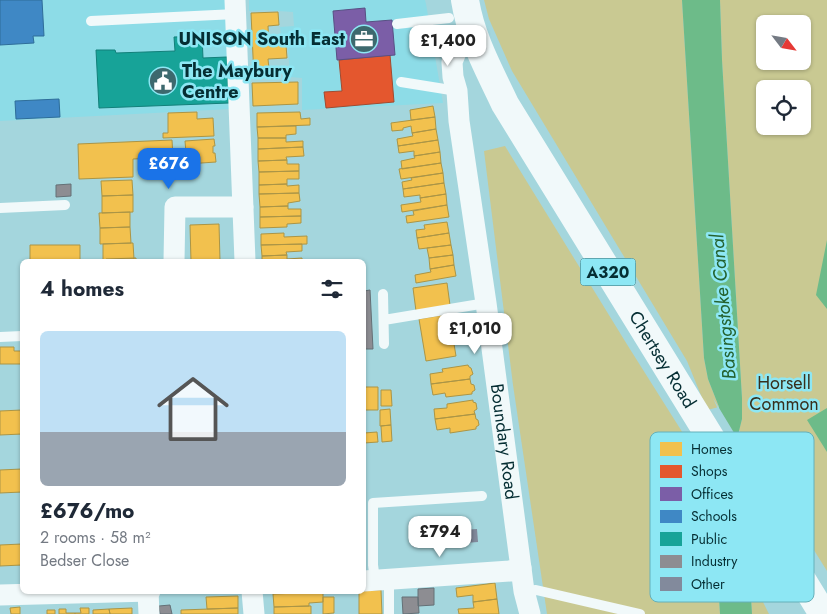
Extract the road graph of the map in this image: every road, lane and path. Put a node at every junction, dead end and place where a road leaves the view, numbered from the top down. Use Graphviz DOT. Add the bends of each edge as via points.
graph roads {
  1 [pos="235,7"];
  2 [pos="90,21"];
  3 [pos="397,24"];
  4 [pos="462,30"];
  5 [pos="401,82"];
  6 [pos="457,91"];
  7 [pos="65,205"];
  8 [pos="243,207"];
  9 [pos="0,208"];
  10 [pos="174,259"];
  11 [pos="245,259"];
  12 [pos="383,294"];
  13 [pos="486,303"];
  14 [pos="384,320"];
  15 [pos="20,336"];
  16 [pos="0,337"];
  17 [pos="384,344"];
  18 [pos="707,432"];
  19 [pos="482,496"];
  20 [pos="521,568"];
  21 [pos="376,580"];
  22 [pos="524,591"];
  23 [pos="37,594"];
  24 [pos="149,594"];
  25 [pos="252,594"];
  26 [pos="0,595"];
  27 [pos="814,599"];
  28 [pos="149,614"];
  29 [pos="254,614"];
  30 [pos="389,614"];
  31 [pos="530,614"];
  32 [pos="640,614"];
  33 [pos="823,614"];
  1 -- 2 [label="lane"];
  1 -- 8 [label="street"];
  3 -- 4 [label="lane"];
  4 -- 6 [label="street" via="464,74"];
  4 -- 18 [label="main road, Chertsey Road / A320"];
  5 -- 6 [label="lane"];
  6 -- 13 [label="street, Boundary Road"];
  7 -- 9 [label="lane"];
  8 -- 10 [label="street" via="176,207"];
  8 -- 11 [label="street"];
  12 -- 14 [label="lane"];
  13 -- 14 [label="lane"];
  13 -- 20 [label="street, Boundary Road"];
  14 -- 17 [label="lane"];
  15 -- 16 [label="lane"];
  19 -- 21 [label="lane" via="373,503"];
  20 -- 21 [label="street"];
  20 -- 22 [label="street, Boundary Road"];
  21 -- 30 [label="lane"];
  22 -- 31 [label="street, Boundary Road"];
  22 -- 32 [label="lane" via="536,590"];
  23 -- 26 [label="street"];
  24 -- 28 [label="street"];
  25 -- 29 [label="street"];
  27 -- 33 [label="main road, Chertsey Road / A320"];
}
